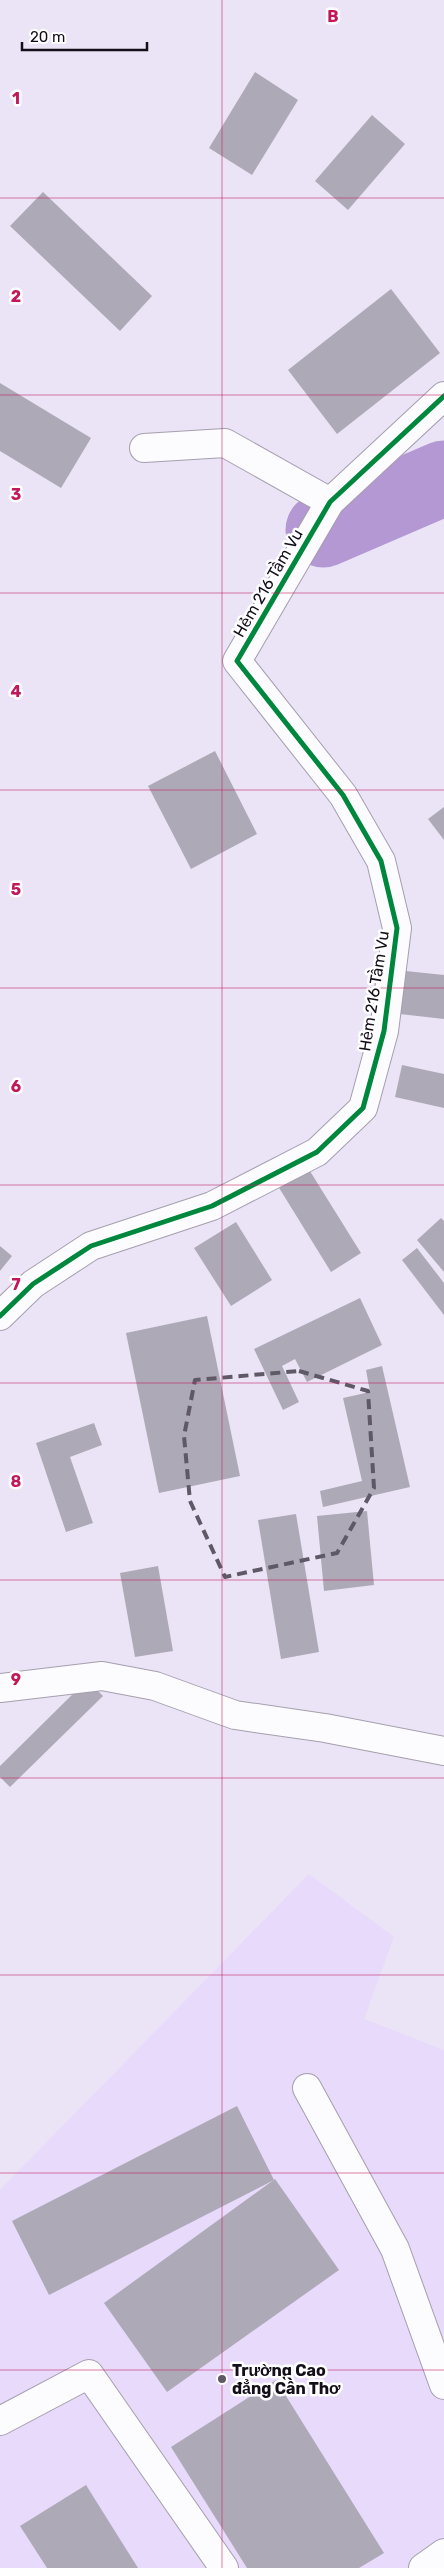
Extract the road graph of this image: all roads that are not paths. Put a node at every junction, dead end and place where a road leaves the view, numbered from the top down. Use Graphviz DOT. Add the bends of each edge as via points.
graph roads {
  1 [pos="444,396"];
  2 [pos="144,448"];
  3 [pos="330,502"];
  4 [pos="0,1316"];
  5 [pos="0,1688"];
  6 [pos="444,1751"];
  7 [pos="306,2088"];
  8 [pos="444,2385"];
  9 [pos="0,2421"];
  10 [pos="444,2553"];
  11 [pos="224,2568"];
  12 [pos="423,2568"];
  1 -- 3 [label="street, Hẻm 216 Tầm Vu"];
  2 -- 3 [label="street" via="226,442"];
  3 -- 4 [label="street, Hẻm 216 Tầm Vu" via="237,661 343,795 381,861 397,928 384,1031 363,1108 317,1152 212,1206 91,1246 32,1284"];
  5 -- 6 [label="street" via="102,1676 155,1686 235,1715"];
  7 -- 8 [label="street" via="395,2248"];
  9 -- 11 [label="street" via="89,2374"];
  10 -- 12 [label="street"];
}
